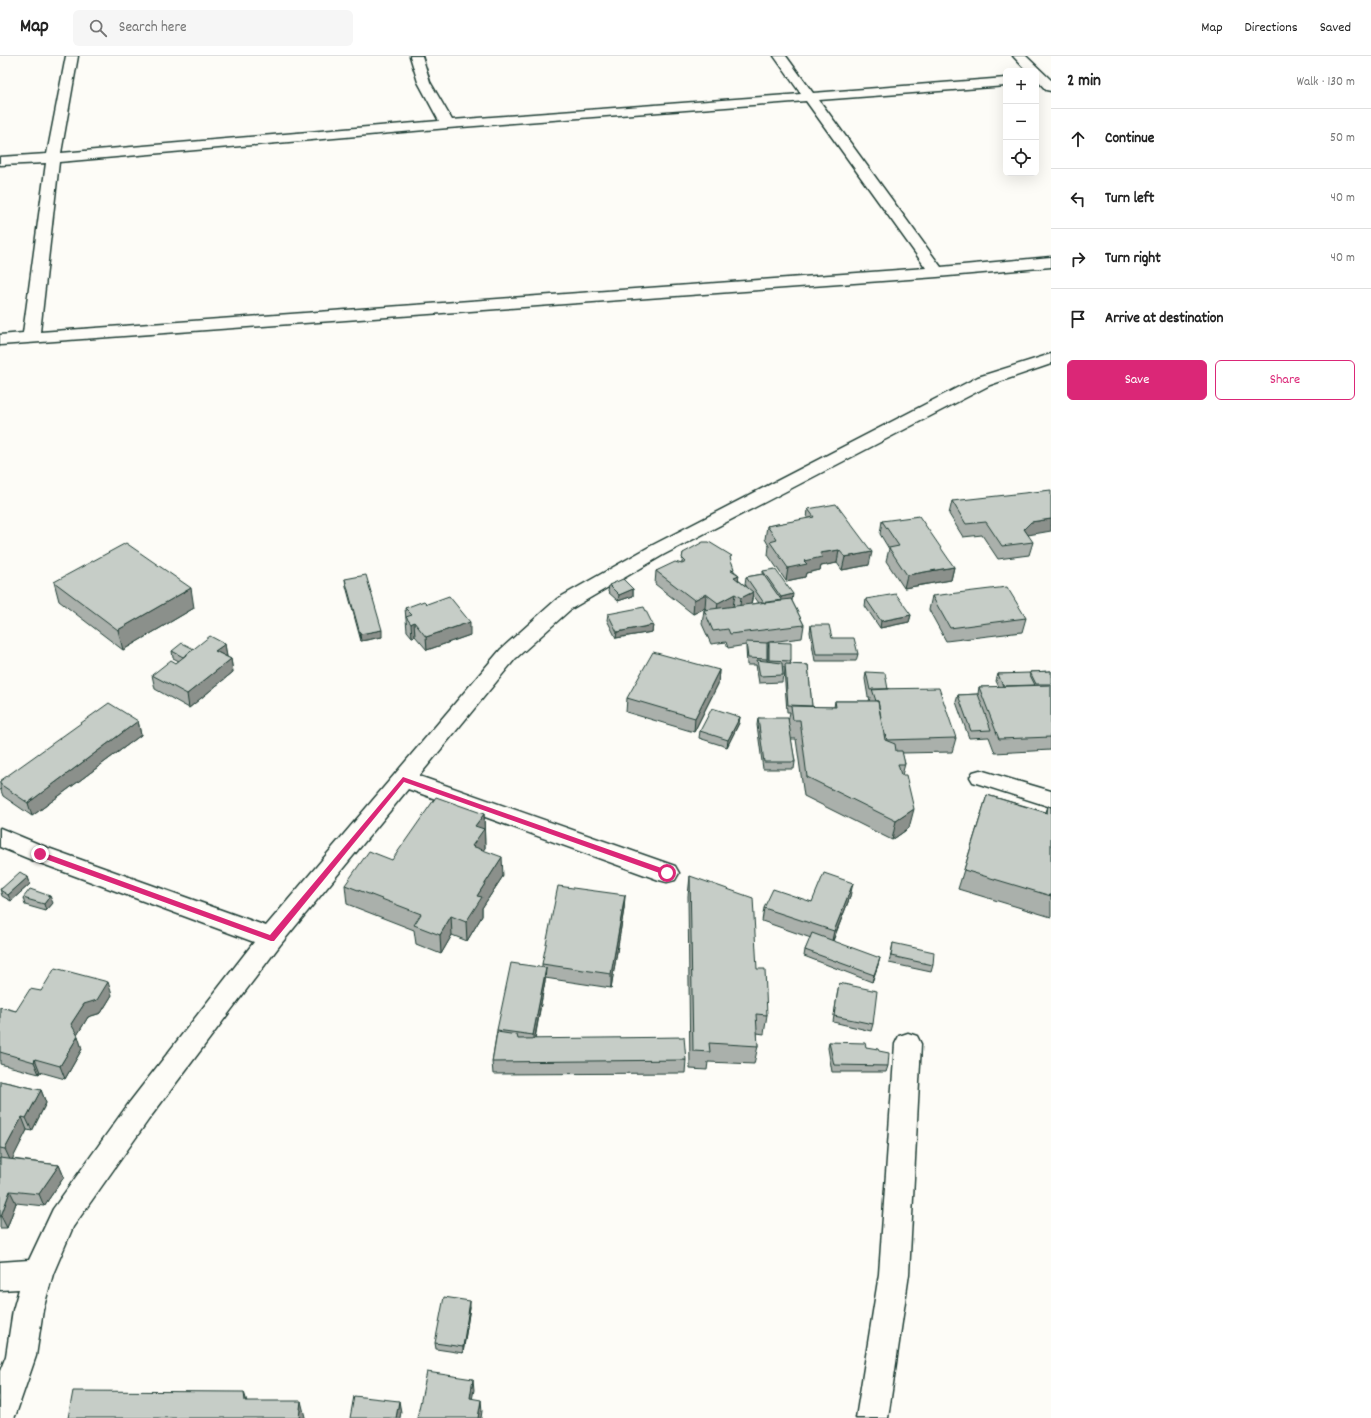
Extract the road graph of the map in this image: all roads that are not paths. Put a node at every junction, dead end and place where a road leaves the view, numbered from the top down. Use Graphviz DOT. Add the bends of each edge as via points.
graph roads {
  1 [pos="72,56"];
  2 [pos="416,56"];
  3 [pos="780,56"];
  4 [pos="1019,56"];
  5 [pos="1040,78"];
  6 [pos="1003,82"];
  7 [pos="809,96"];
  8 [pos="448,124"];
  9 [pos="53,158"];
  10 [pos="0,161"];
  11 [pos="1051,262"];
  12 [pos="937,272"];
  13 [pos="32,337"];
  14 [pos="0,340"];
  15 [pos="1051,359"];
  16 [pos="980,777"];
  17 [pos="403,779"];
  18 [pos="1051,799"];
  19 [pos="0,836"];
  20 [pos="667,873"];
  21 [pos="271,938"];
  22 [pos="908,1044"];
  23 [pos="38,1273"];
  24 [pos="0,1276"];
  25 [pos="0,1414"];
  26 [pos="872,1418"];
  1 -- 9 [label="street"];
  2 -- 8 [label="street" via="424,82"];
  3 -- 7 [label="street"];
  4 -- 5 [label="street"];
  6 -- 7 [label="street"];
  7 -- 8 [label="street"];
  7 -- 12 [label="street"];
  8 -- 9 [label="street"];
  9 -- 10 [label="street"];
  9 -- 13 [label="street"];
  11 -- 12 [label="street"];
  12 -- 13 [label="street"];
  13 -- 14 [label="street"];
  15 -- 17 [label="street" via="984,381 656,551 564,604 508,654"];
  16 -- 18 [label="lane"];
  17 -- 20 [label="street"];
  17 -- 21 [label="street"];
  19 -- 21 [label="street" via="40,854"];
  21 -- 23 [label="street" via="139,1111 72,1205"];
  22 -- 26 [label="street" via="894,1274"];
  23 -- 24 [label="street"];
  23 -- 25 [label="street" via="28,1310 21,1356"];
}
